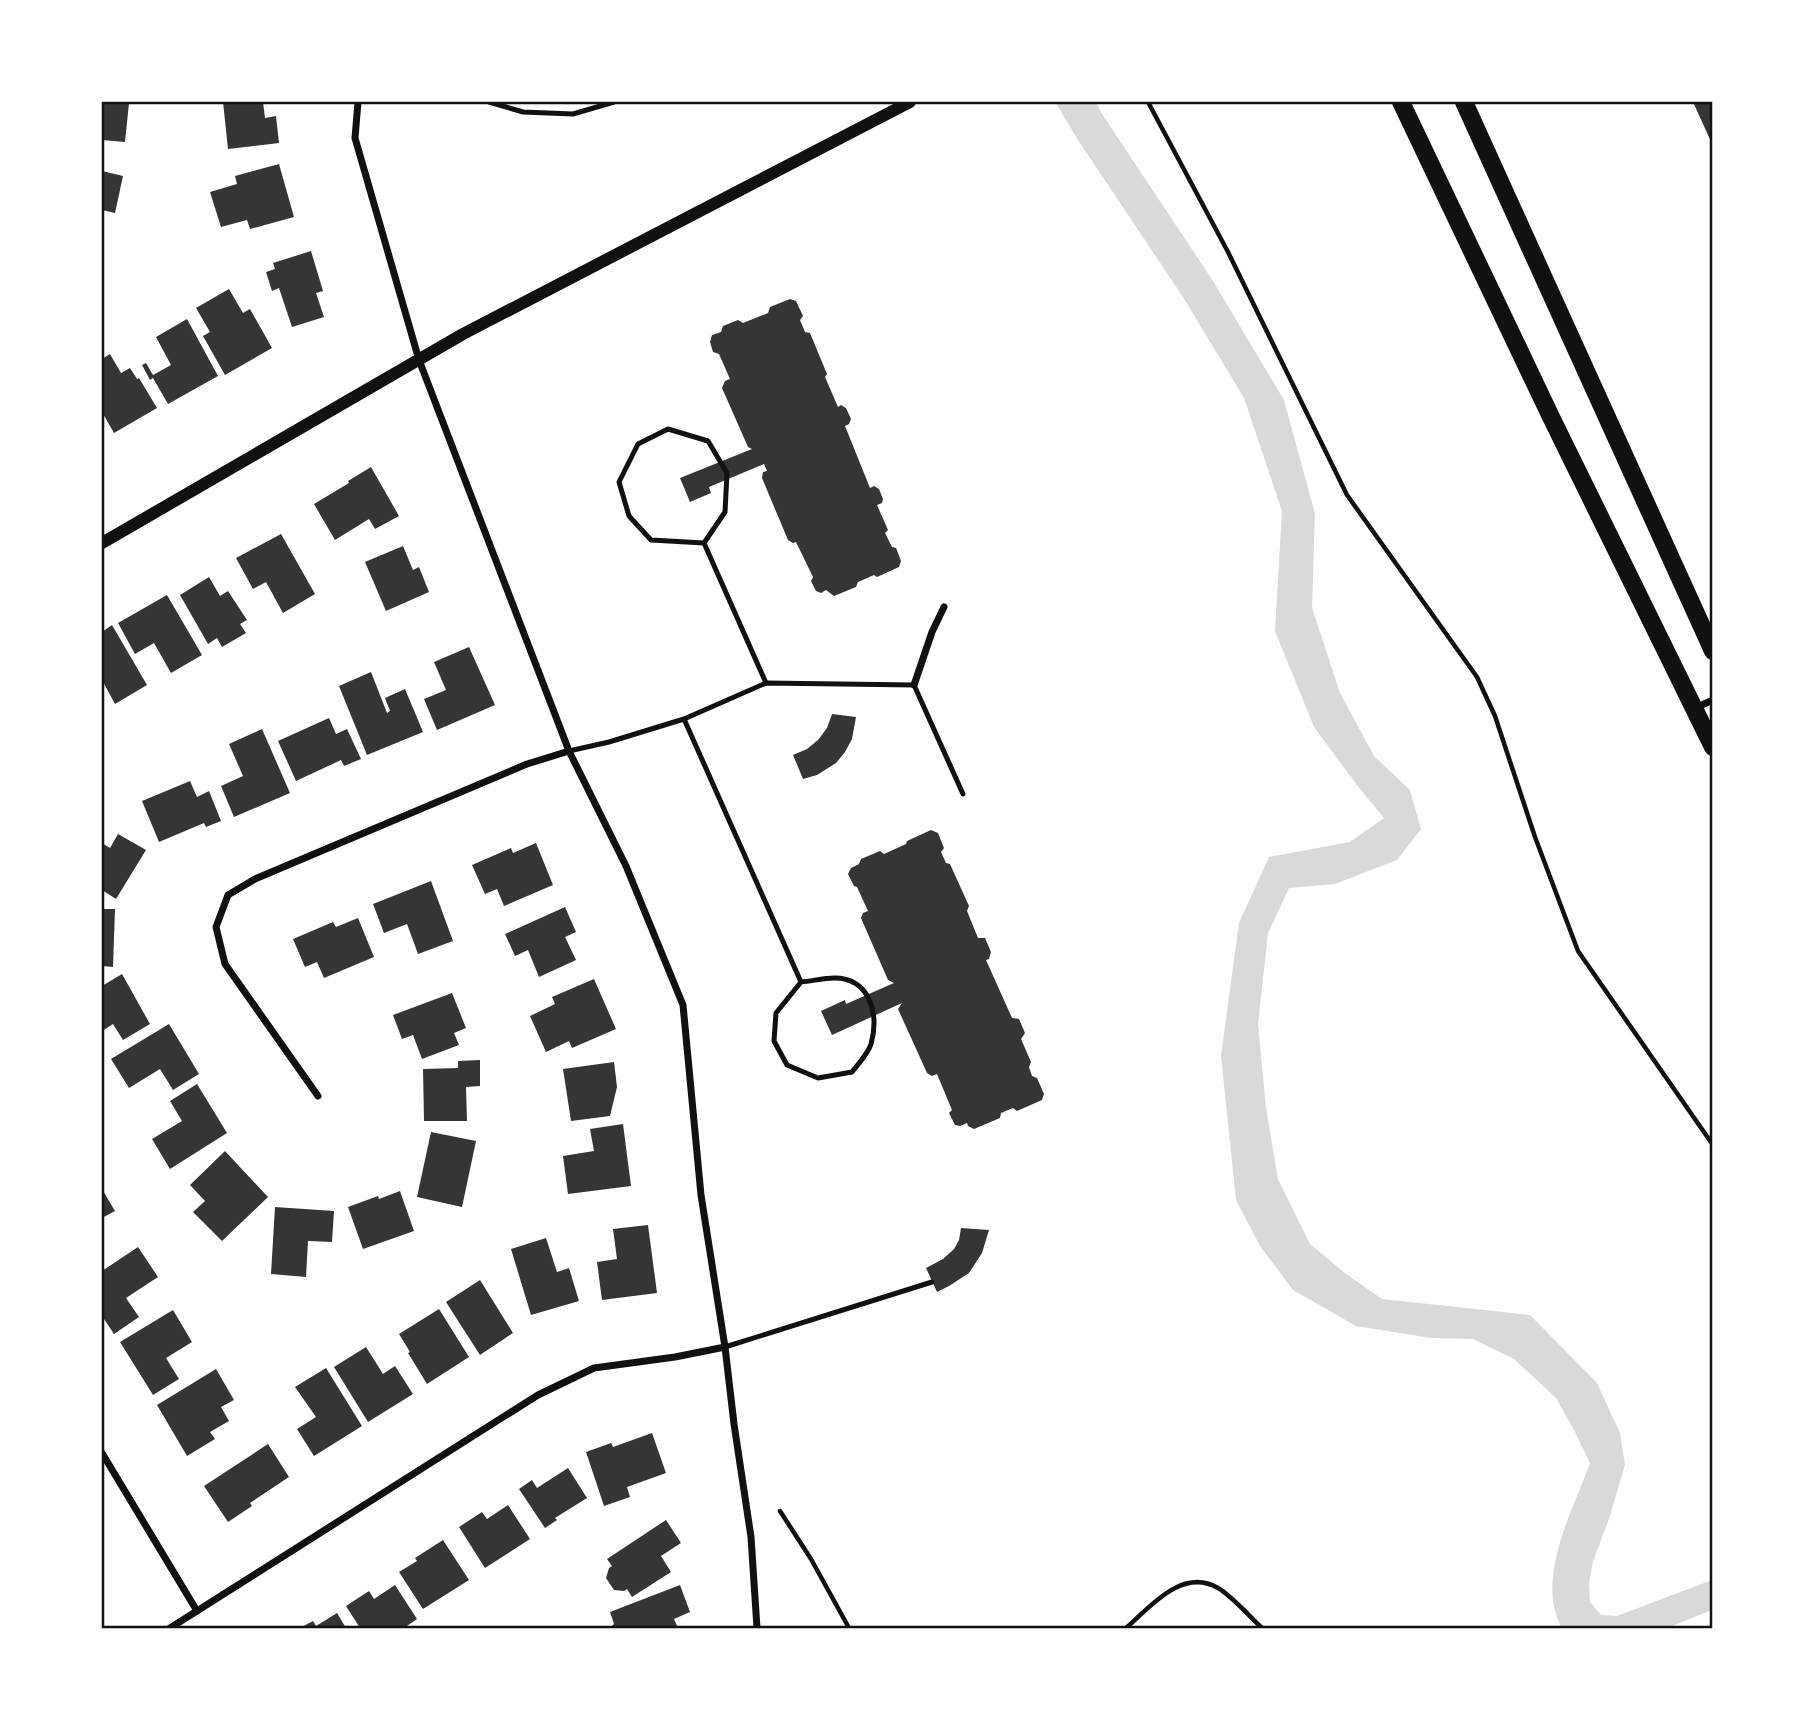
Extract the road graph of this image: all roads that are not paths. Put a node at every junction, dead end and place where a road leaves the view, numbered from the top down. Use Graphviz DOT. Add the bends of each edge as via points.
graph roads {
  1 [pos="358,102"];
  2 [pos="489,102"];
  3 [pos="614,102"];
  4 [pos="909,102"];
  5 [pos="1401,102"];
  6 [pos="1464,102"];
  7 [pos="419,360"];
  8 [pos="102,543"];
  9 [pos="704,543"];
  10 [pos="944,607"];
  11 [pos="1713,651"];
  12 [pos="766,683"];
  13 [pos="914,685"];
  14 [pos="1713,700"];
  15 [pos="1694,709"];
  16 [pos="684,719"];
  17 [pos="1713,747"];
  18 [pos="569,751"];
  19 [pos="963,794"];
  20 [pos="801,982"];
  21 [pos="318,1096"];
  22 [pos="932,1282"];
  23 [pos="725,1347"];
  24 [pos="102,1453"];
  25 [pos="197,1611"];
  26 [pos="170,1629"];
  27 [pos="757,1629"];
  1 -- 7 [label="street" via="355,138"];
  2 -- 3 [label="lane" via="523,113 573,114"];
  4 -- 7 [label="street"];
  5 -- 15 [label="main road"];
  6 -- 11 [label="main road"];
  7 -- 8 [label="street"];
  7 -- 18 [label="street"];
  9 -- 9 [label="lane" via="725,512 727,473 708,441 668,429 638,444 619,482 629,516 651,540"];
  9 -- 12 [label="lane"];
  10 -- 13 [label="street"];
  12 -- 13 [label="lane"];
  12 -- 16 [label="lane"];
  13 -- 19 [label="lane"];
  14 -- 15 [label="street"];
  15 -- 17 [label="main road"];
  16 -- 18 [label="lane"];
  16 -- 20 [label="lane"];
  18 -- 21 [label="street" via="527,764 255,879 228,895 216,927 225,964"];
  18 -- 23 [label="street" via="626,866 683,1005 701,1195"];
  20 -- 20 [label="lane" via="776,1013 774,1041 780,1053 787,1065 818,1077 852,1072 871,1047 875,1015 865,990 836,978"];
  22 -- 23 [label="lane"];
  23 -- 25 [label="street" via="594,1368 538,1395"];
  23 -- 27 [label="street" via="751,1537"];
  24 -- 25 [label="street"];
  25 -- 26 [label="street"];
}
